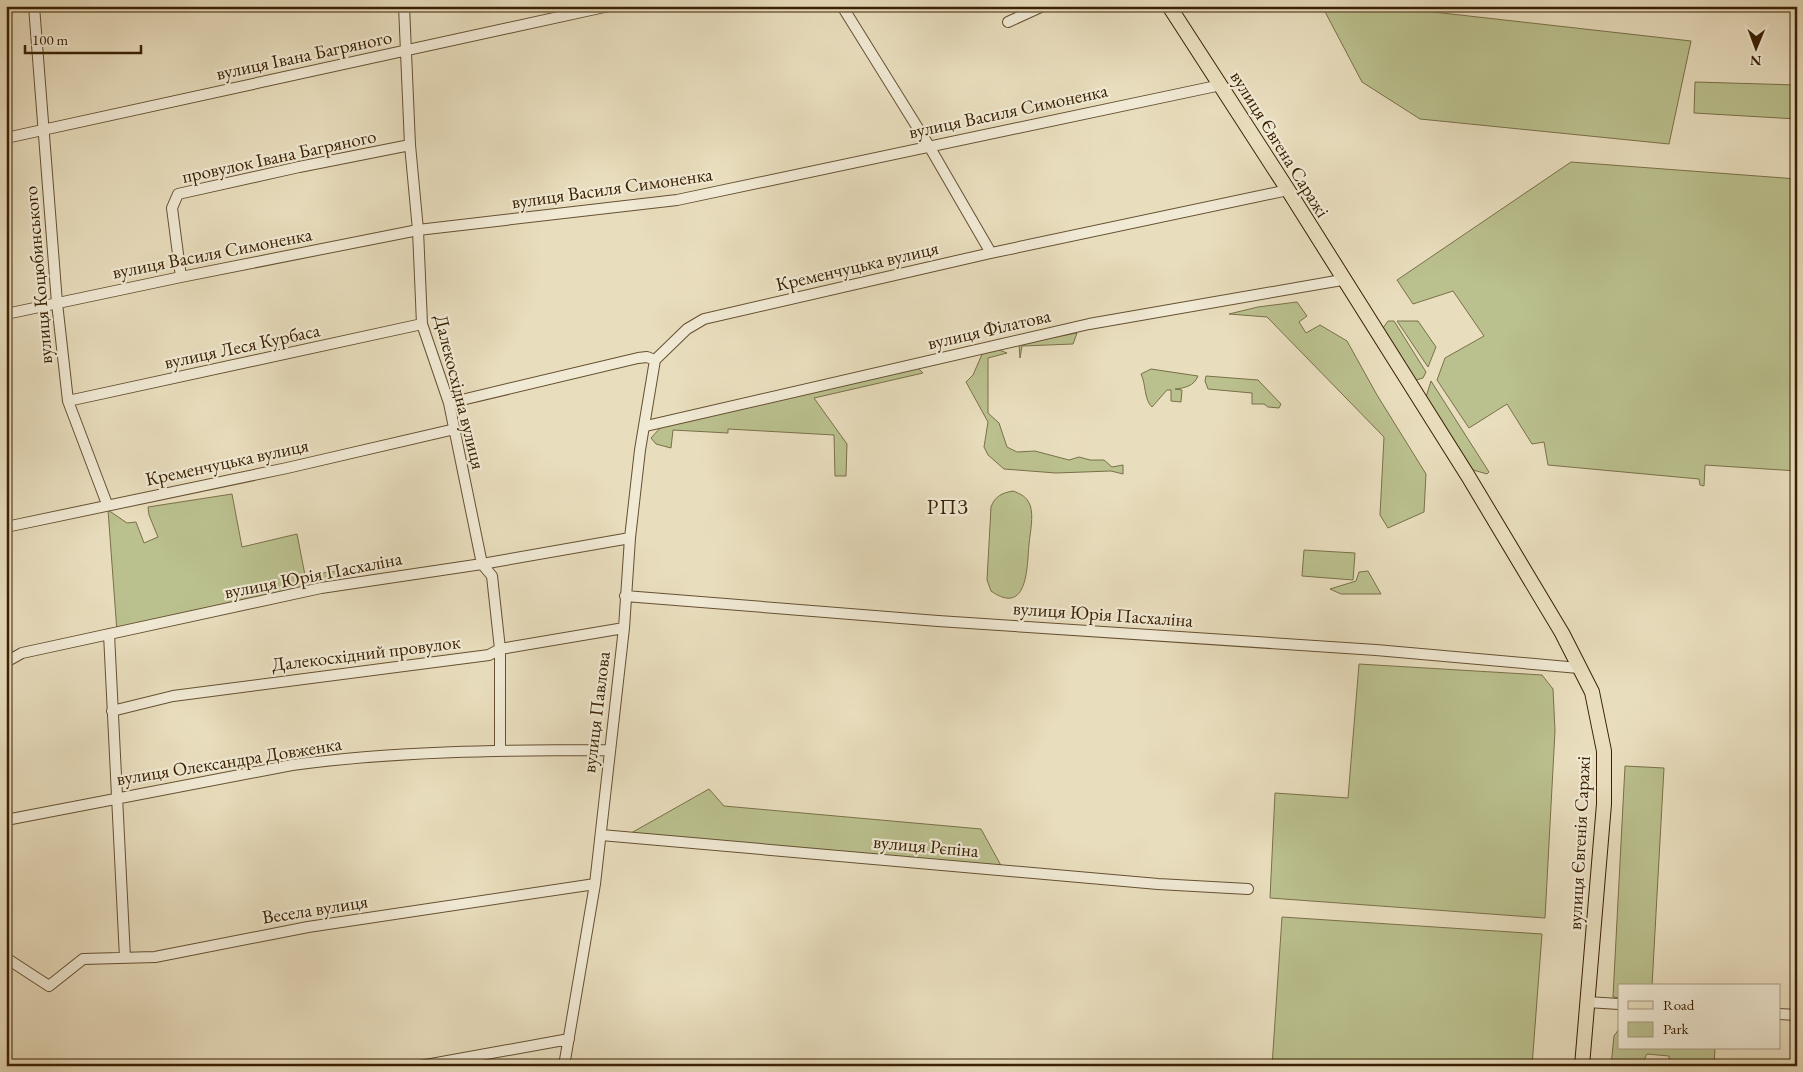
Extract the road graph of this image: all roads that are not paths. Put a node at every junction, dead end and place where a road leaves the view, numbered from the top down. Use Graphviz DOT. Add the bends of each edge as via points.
graph roads {
  1 [pos="34,6"];
  2 [pos="404,6"];
  3 [pos="609,6"];
  4 [pos="842,6"];
  5 [pos="1043,6"];
  6 [pos="1169,6"];
  7 [pos="1008,22"];
  8 [pos="406,50"];
  9 [pos="1221,85"];
  10 [pos="43,130"];
  11 [pos="6,138"];
  12 [pos="410,145"];
  13 [pos="929,146"];
  14 [pos="1288,190"];
  15 [pos="418,230"];
  16 [pos="990,253"];
  17 [pos="181,276"];
  18 [pos="1342,280"];
  19 [pos="56,303"];
  20 [pos="6,314"];
  21 [pos="422,324"];
  22 [pos="655,360"];
  23 [pos="68,401"];
  24 [pos="449,403"];
  25 [pos="646,426"];
  26 [pos="455,430"];
  27 [pos="1468,476"];
  28 [pos="107,504"];
  29 [pos="6,526"];
  30 [pos="630,538"];
  31 [pos="482,564"];
  32 [pos="626,596"];
  33 [pos="624,628"];
  34 [pos="110,634"];
  35 [pos="500,649"];
  36 [pos="6,662"];
  37 [pos="1579,668"];
  38 [pos="112,712"];
  39 [pos="500,750"];
  40 [pos="608,750"];
  41 [pos="116,797"];
  42 [pos="6,820"];
  43 [pos="601,835"];
  44 [pos="595,884"];
  45 [pos="1248,889"];
  46 [pos="6,958"];
  47 [pos="124,958"];
  48 [pos="1588,1002"];
  49 [pos="1618,1004"];
  50 [pos="1780,1014"];
  51 [pos="1797,1015"];
  52 [pos="569,1039"];
  53 [pos="420,1066"];
  54 [pos="564,1066"];
  55 [pos="1582,1066"];
  1 -- 10 [label="street, вулиця Коцюбинського"];
  2 -- 8 [label="street, Далекосхідна вулиця"];
  3 -- 8 [label="street, вулиця Івана Багряного"];
  4 -- 13 [label="street"];
  5 -- 7 [label="street"];
  6 -- 9 [label="main road, вулиця Євгена Саражі"];
  8 -- 10 [label="street, вулиця Івана Багряного"];
  8 -- 12 [label="street, Далекосхідна вулиця"];
  9 -- 13 [label="street, вулиця Василя Симоненка"];
  9 -- 14 [label="main road, вулиця Євгена Саражі"];
  10 -- 11 [label="street, вулиця Івана Багряного"];
  10 -- 19 [label="street, вулиця Коцюбинського"];
  12 -- 15 [label="street, Далекосхідна вулиця"];
  12 -- 17 [label="street, провулок Івана Багряного" via="178,194 172,208"];
  13 -- 15 [label="street, вулиця Василя Симоненка" via="677,200"];
  13 -- 16 [label="street"];
  14 -- 16 [label="street, Кременчуцька вулиця"];
  14 -- 18 [label="main road, вулиця Євгена Саражі"];
  15 -- 17 [label="street, вулиця Василя Симоненка"];
  15 -- 21 [label="street, Далекосхідна вулиця"];
  16 -- 22 [label="street, Кременчуцька вулиця" via="704,319 688,329"];
  17 -- 19 [label="street, вулиця Василя Симоненка"];
  18 -- 25 [label="street, вулиця Філатова" via="1089,324"];
  18 -- 27 [label="main road, вулиця Євгена Саражі"];
  19 -- 20 [label="street, вулиця Василя Симоненка"];
  19 -- 23 [label="street, вулиця Коцюбинського"];
  21 -- 23 [label="street, вулиця Леся Курбаса"];
  21 -- 24 [label="street, Далекосхідна вулиця"];
  22 -- 24 [label="street" via="638,358"];
  22 -- 25 [label="street, вулиця Павлова"];
  23 -- 28 [label="street, вулиця Коцюбинського"];
  24 -- 26 [label="street, Далекосхідна вулиця"];
  25 -- 30 [label="street, вулиця Павлова" via="640,450"];
  26 -- 28 [label="street, Кременчуцька вулиця"];
  26 -- 31 [label="street, Далекосхідна вулиця"];
  27 -- 37 [label="main road, вулиця Євгенія Саражі" via="1562,633"];
  28 -- 29 [label="street, Кременчуцька вулиця"];
  30 -- 31 [label="street, вулиця Юрія Пасхаліна"];
  30 -- 32 [label="street, вулиця Павлова"];
  31 -- 34 [label="street, вулиця Юрія Пасхаліна" via="322,588"];
  31 -- 35 [label="street, Далекосхідна вулиця" via="492,576"];
  32 -- 33 [label="street, вулиця Павлова"];
  32 -- 37 [label="street, вулиця Юрія Пасхаліна" via="938,621 1404,652"];
  33 -- 35 [label="street, Далекосхідний провулок"];
  33 -- 40 [label="street, вулиця Павлова"];
  34 -- 36 [label="street, вулиця Юрія Пасхаліна" via="22,652"];
  34 -- 38 [label="street"];
  35 -- 38 [label="street, Далекосхідний провулок" via="489,655 173,696"];
  35 -- 39 [label="street, Далекосхідна вулиця"];
  37 -- 48 [label="main road, вулиця Євгенія Саражі" via="1592,692 1604,751 1604,804"];
  38 -- 41 [label="street"];
  39 -- 40 [label="street, вулиця Олександра Довженка"];
  39 -- 41 [label="street, вулиця Олександра Довженка" via="332,760"];
  40 -- 43 [label="street, вулиця Павлова"];
  41 -- 42 [label="street, вулиця Олександра Довженка"];
  41 -- 47 [label="street"];
  43 -- 44 [label="street, вулиця Павлова"];
  43 -- 45 [label="street, вулиця Рєпіна" via="1158,884"];
  44 -- 47 [label="street, Весела вулиця" via="308,927 155,957"];
  44 -- 52 [label="street, вулиця Павлова"];
  46 -- 47 [label="street, Весела вулиця" via="49,986 82,960"];
  48 -- 49 [label="street"];
  48 -- 55 [label="main road, вулиця Євгенія Саражі"];
  50 -- 51 [label="street"];
  52 -- 53 [label="street"];
  52 -- 54 [label="street, вулиця Павлова"];
}
